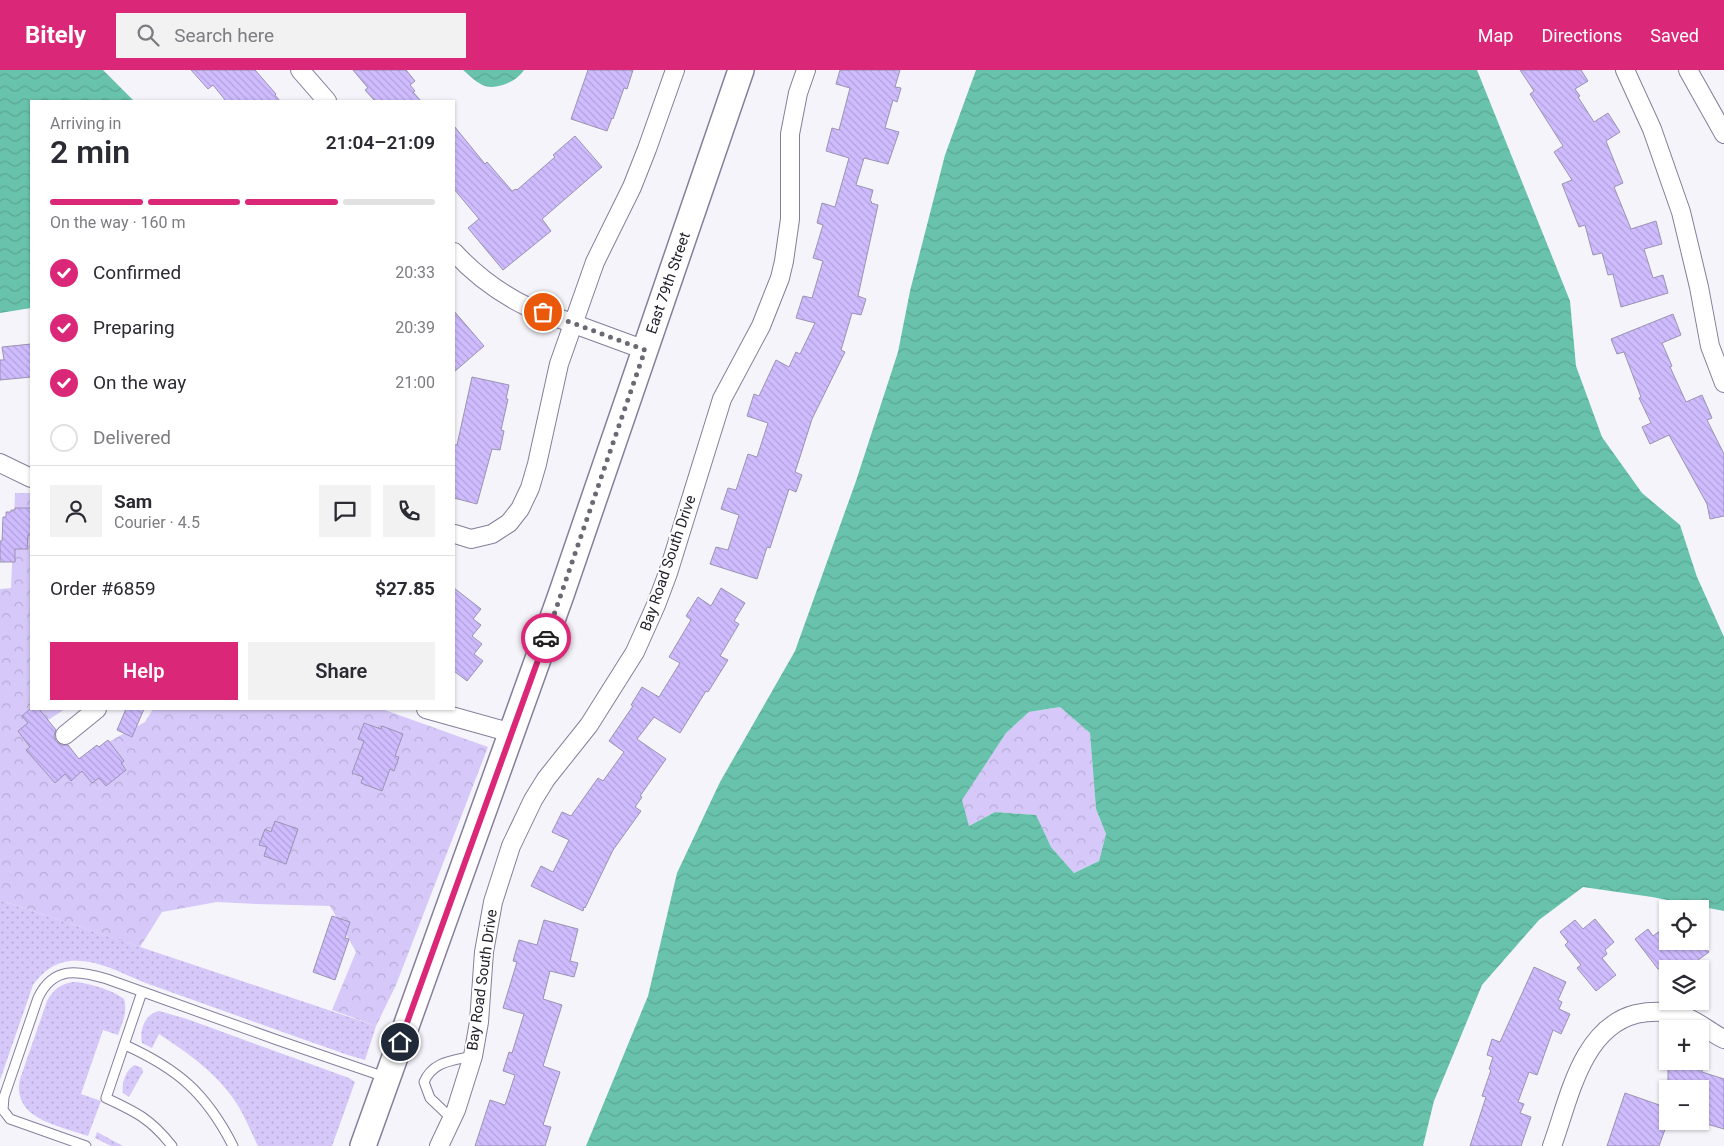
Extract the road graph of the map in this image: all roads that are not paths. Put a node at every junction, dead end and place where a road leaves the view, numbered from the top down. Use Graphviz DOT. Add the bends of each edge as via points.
graph roads {
  1 [pos="300,70"];
  2 [pos="674,70"];
  3 [pos="741,70"];
  4 [pos="806,70"];
  5 [pos="1625,70"];
  6 [pos="1688,70"];
  7 [pos="326,100"];
  8 [pos="1724,134"];
  9 [pos="455,253"];
  10 [pos="574,324"];
  11 [pos="645,350"];
  12 [pos="1724,383"];
  13 [pos="0,463"];
  14 [pos="30,478"];
  15 [pos="455,534"];
  16 [pos="95,710"];
  17 [pos="430,710"];
  18 [pos="512,733"];
  19 [pos="65,736"];
  20 [pos="142,992"];
  21 [pos="1724,1040"];
  22 [pos="125,1045"];
  23 [pos="473,1056"];
  24 [pos="387,1078"];
  25 [pos="452,1119"];
  26 [pos="86,1146"];
  27 [pos="172,1146"];
  28 [pos="232,1146"];
  29 [pos="364,1146"];
  30 [pos="439,1146"];
  31 [pos="1552,1146"];
  1 -- 7 [label="street"];
  2 -- 10 [label="street" via="632,187 596,262"];
  3 -- 11 [label="street, East 79th Street"];
  4 -- 23 [label="street, Bay Road South Drive" via="790,134 789,236 780,278 761,326 722,399 668,573 635,652 589,725 546,779 511,846 492,902"];
  5 -- 12 [label="street" via="1652,129 1681,212 1700,287 1710,346"];
  6 -- 8 [label="street"];
  9 -- 10 [label="street" via="474,273 503,294"];
  10 -- 11 [label="street"];
  10 -- 15 [label="street" via="559,364 530,488 520,509 509,523 492,534 471,539"];
  11 -- 18 [label="street, East 79th Street"];
  13 -- 14 [label="street"];
  16 -- 19 [label="street"];
  17 -- 18 [label="street"];
  18 -- 24 [label="street, East 79th Street"];
  20 -- 22 [label="lane"];
  20 -- 24 [label="lane"];
  20 -- 26 [label="lane" via="79,971 65,972 44,986 38,998 2,1110 10,1119"];
  21 -- 31 [label="street" via="1690,1019 1665,1012 1638,1014 1614,1024 1600,1034 1581,1063"];
  22 -- 27 [label="lane" via="106,1098 145,1118"];
  22 -- 28 [label="lane" via="152,1057 192,1087 222,1126"];
  23 -- 25 [label="street, Bay Road South Drive"];
  23 -- 25 [label="lane" via="434,1068 424,1082 430,1098"];
  24 -- 29 [label="street, East 79th Street"];
  25 -- 30 [label="street, Bay Road South Drive"];
}
